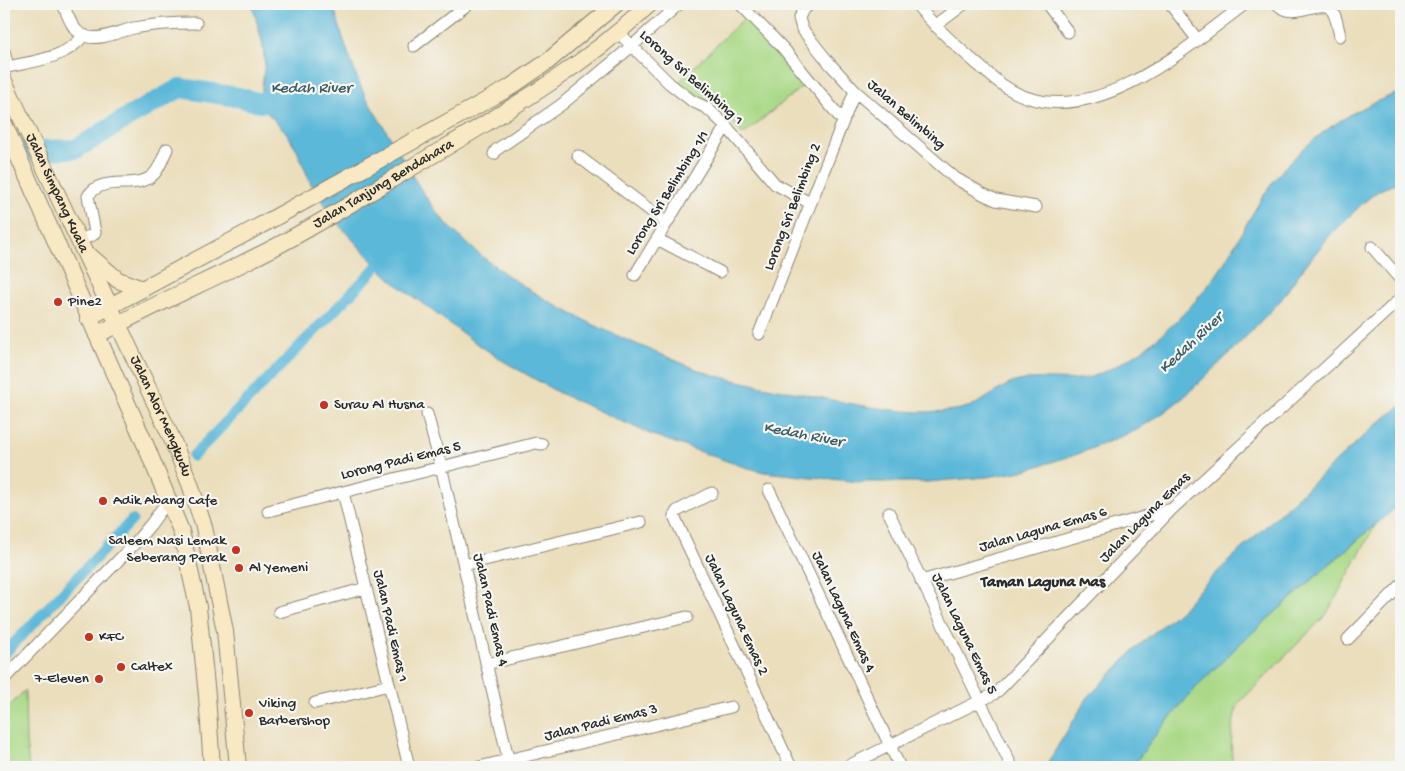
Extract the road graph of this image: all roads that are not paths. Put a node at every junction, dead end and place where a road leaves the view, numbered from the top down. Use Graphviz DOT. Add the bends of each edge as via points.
graph roads {
  1 [pos="63,4"];
  2 [pos="616,4"];
  3 [pos="650,4"];
  4 [pos="680,4"];
  5 [pos="740,4"];
  6 [pos="916,4"];
  7 [pos="964,4"];
  8 [pos="1047,4"];
  9 [pos="1170,4"];
  10 [pos="1245,4"];
  11 [pos="1277,4"];
  12 [pos="460,6"];
  13 [pos="803,6"];
  14 [pos="196,22"];
  15 [pos="935,26"];
  16 [pos="1068,32"];
  17 [pos="619,33"];
  18 [pos="84,35"];
  19 [pos="1340,36"];
  20 [pos="1197,39"];
  21 [pos="414,46"];
  22 [pos="632,46"];
  23 [pos="4,52"];
  24 [pos="5,74"];
  25 [pos="855,91"];
  26 [pos="843,121"];
  27 [pos="726,126"];
  28 [pos="6,130"];
  29 [pos="167,150"];
  30 [pos="494,154"];
  31 [pos="578,156"];
  32 [pos="810,203"];
  33 [pos="1036,207"];
  34 [pos="667,223"];
  35 [pos="657,239"];
  36 [pos="82,246"];
  37 [pos="1372,247"];
  38 [pos="720,272"];
  39 [pos="635,275"];
  40 [pos="1401,280"];
  41 [pos="142,289"];
  42 [pos="1401,298"];
  43 [pos="110,306"];
  44 [pos="151,307"];
  45 [pos="88,318"];
  46 [pos="118,323"];
  47 [pos="759,334"];
  48 [pos="97,335"];
  49 [pos="130,349"];
  50 [pos="427,414"];
  51 [pos="542,444"];
  52 [pos="441,466"];
  53 [pos="769,490"];
  54 [pos="343,492"];
  55 [pos="712,493"];
  56 [pos="169,499"];
  57 [pos="1172,509"];
  58 [pos="268,511"];
  59 [pos="889,513"];
  60 [pos="642,522"];
  61 [pos="464,565"];
  62 [pos="921,581"];
  63 [pos="1401,584"];
  64 [pos="366,588"];
  65 [pos="279,612"];
  66 [pos="687,617"];
  67 [pos="1348,639"];
  68 [pos="486,664"];
  69 [pos="4,679"];
  70 [pos="389,685"];
  71 [pos="980,701"];
  72 [pos="315,703"];
  73 [pos="730,707"];
  74 [pos="890,746"];
  75 [pos="509,764"];
  76 [pos="212,767"];
  77 [pos="238,767"];
  78 [pos="408,767"];
  79 [pos="479,767"];
  80 [pos="791,767"];
  81 [pos="846,767"];
  82 [pos="900,767"];
  83 [pos="1012,767"];
  1 -- 18 [label="street" via="73,26"];
  2 -- 41 [label="main road, Jalan Tanjung Bendahara" via="576,39 509,88"];
  3 -- 17 [label="main road, Jalan Tanjung Bendahara"];
  4 -- 22 [label="street"];
  5 -- 26 [label="street" via="783,48"];
  6 -- 15 [label="street"];
  7 -- 15 [label="street"];
  8 -- 16 [label="street"];
  9 -- 20 [label="street"];
  10 -- 20 [label="street"];
  11 -- 19 [label="street" via="1289,11 1322,4 1330,7"];
  12 -- 21 [label="street"];
  13 -- 25 [label="street, Jalan Belimbing" via="799,18 802,29"];
  14 -- 18 [label="street" via="134,28 99,37"];
  15 -- 20 [label="street" via="1012,91 1030,99 1061,103 1080,101 1150,74"];
  17 -- 22 [label="street, Lorong Sri Belimbing 1"];
  17 -- 44 [label="main road, Jalan Tanjung Bendahara" via="558,79 277,246"];
  18 -- 24 [label="street" via="75,46 60,54"];
  22 -- 27 [label="street, Lorong Sri Belimbing 1" via="669,83 707,108"];
  22 -- 30 [label="street" via="561,105"];
  23 -- 24 [label="street"];
  24 -- 36 [label="main road, Jalan Simpang Kuala" via="42,163"];
  25 -- 26 [label="street, Lorong Sri Belimbing 2"];
  25 -- 33 [label="street, Jalan Belimbing" via="955,178 996,200"];
  26 -- 32 [label="street, Lorong Sri Belimbing 2"];
  27 -- 32 [label="street, Lorong Sri Belimbing 1" via="775,184"];
  27 -- 34 [label="street, Lorong Sri Belimbing 1/1"];
  28 -- 45 [label="main road, Jalan Simpang Kuala"];
  29 -- 36 [label="street" via="150,178 103,185 91,191 88,196 95,232"];
  31 -- 34 [label="street"];
  32 -- 47 [label="street, Lorong Sri Belimbing 2"];
  34 -- 35 [label="street, Lorong Sri Belimbing 1/1"];
  35 -- 38 [label="street"];
  35 -- 39 [label="street, Lorong Sri Belimbing 1/1"];
  36 -- 41 [label="main road" via="118,280"];
  36 -- 43 [label="main road, Jalan Simpang Kuala"];
  37 -- 40 [label="street"];
  41 -- 43 [label="main road, Jalan Tanjung Bendahara"];
  42 -- 57 [label="street, Jalan Laguna Emas"];
  43 -- 45 [label="main road, Jalan Tanjung Bendahara"];
  43 -- 46 [label="main road, Jalan Alor Mengkudu"];
  44 -- 46 [label="main road, Jalan Tanjung Bendahara"];
  44 -- 49 [label="main road" via="136,331"];
  45 -- 48 [label="main road, Jalan Alor Mengkudu"];
  46 -- 48 [label="main road, Jalan Tanjung Bendahara"];
  46 -- 49 [label="main road, Jalan Alor Mengkudu"];
  48 -- 56 [label="main road, Jalan Alor Mengkudu"];
  49 -- 77 [label="main road, Jalan Alor Mengkudu" via="172,439 204,527 225,631"];
  50 -- 52 [label="street, Jalan Padi Emas 4"];
  51 -- 52 [label="street, Lorong Padi Emas 5"];
  52 -- 54 [label="street, Lorong Padi Emas 5"];
  52 -- 61 [label="street, Jalan Padi Emas 4"];
  53 -- 74 [label="street, Jalan Laguna Emas 4"];
  54 -- 58 [label="street, Lorong Padi Emas 5"];
  54 -- 64 [label="street, Jalan Padi Emas 1"];
  55 -- 80 [label="street, Jalan Laguna Emas 2" via="677,511 674,516"];
  56 -- 69 [label="street" via="136,542"];
  56 -- 76 [label="main road, Jalan Alor Mengkudu" via="186,548 198,607"];
  57 -- 62 [label="street, Jalan Laguna Emas 6"];
  57 -- 71 [label="street, Jalan Laguna Emas" via="999,690"];
  59 -- 62 [label="street, Jalan Laguna Emas 5"];
  60 -- 61 [label="street"];
  61 -- 68 [label="street, Jalan Padi Emas 4"];
  62 -- 71 [label="street, Jalan Laguna Emas 5"];
  63 -- 67 [label="street"];
  64 -- 65 [label="street"];
  64 -- 70 [label="street, Jalan Padi Emas 1"];
  66 -- 68 [label="street"];
  68 -- 75 [label="street, Jalan Padi Emas 4"];
  70 -- 72 [label="street"];
  70 -- 78 [label="street, Jalan Padi Emas 1"];
  71 -- 74 [label="street, Jalan Laguna Emas"];
  71 -- 83 [label="street, Jalan Laguna Emas 5"];
  73 -- 75 [label="street, Jalan Padi Emas 3"];
  74 -- 81 [label="street, Jalan Laguna Emas"];
  74 -- 82 [label="street, Jalan Laguna Emas 4"];
  75 -- 79 [label="street, Jalan Padi Emas 3"];
}
